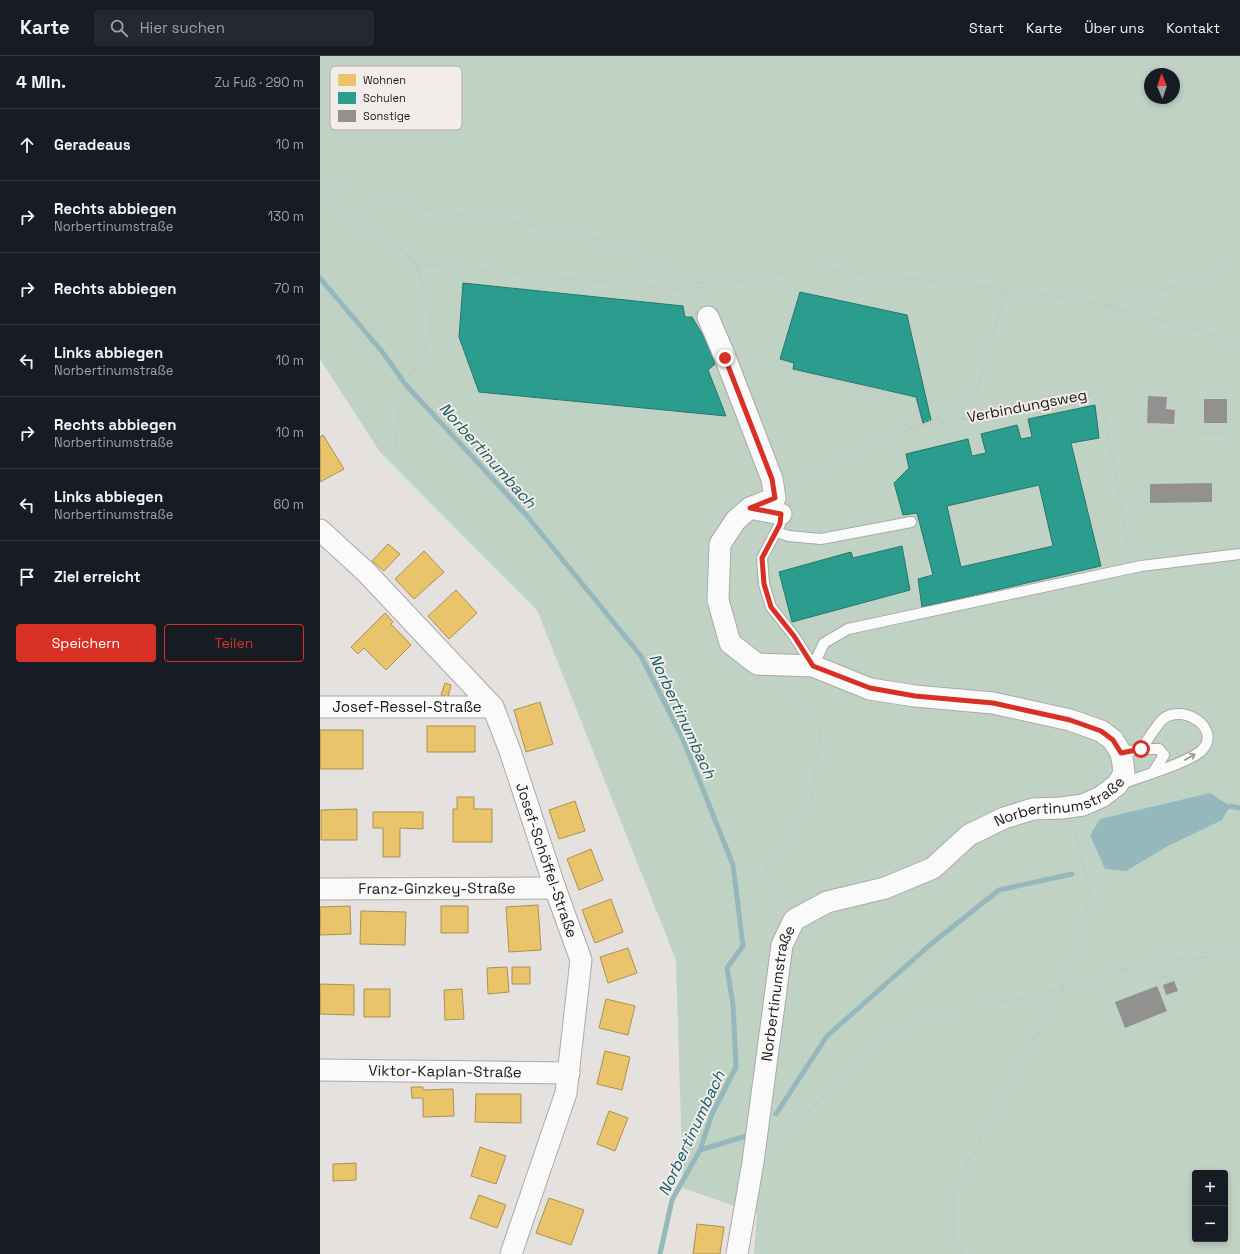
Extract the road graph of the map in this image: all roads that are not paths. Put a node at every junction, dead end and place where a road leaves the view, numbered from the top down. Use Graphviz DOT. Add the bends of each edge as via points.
graph roads {
  1 [pos="708,317"];
  2 [pos="777,515"];
  3 [pos="911,522"];
  4 [pos="320,530"];
  5 [pos="1240,554"];
  6 [pos="813,666"];
  7 [pos="320,707"];
  8 [pos="493,707"];
  9 [pos="1141,749"];
  10 [pos="1121,753"];
  11 [pos="1154,771"];
  12 [pos="1117,785"];
  13 [pos="555,888"];
  14 [pos="320,889"];
  15 [pos="320,1070"];
  16 [pos="569,1073"];
  17 [pos="511,1254"];
  18 [pos="737,1254"];
  1 -- 2 [label="street" via="766,461 772,479"];
  2 -- 3 [label="lane" via="789,536 821,539"];
  2 -- 6 [label="lane" via="762,558 764,584 771,607"];
  2 -- 6 [label="street, Norbertinumstraße" via="750,508 736,520 720,544 718,600 730,643 757,664"];
  4 -- 8 [label="street, Josef-Schöffel-Straße" via="366,572"];
  5 -- 6 [label="lane" via="1141,566 848,629 824,643"];
  6 -- 10 [label="street, Norbertinumstraße" via="870,688 915,696 993,703 1070,720 1101,731 1113,740"];
  7 -- 8 [label="street, Josef-Ressel-Straße"];
  8 -- 13 [label="street, Josef-Schöffel-Straße"];
  9 -- 10 [label="lane"];
  9 -- 11 [label="lane" via="1159,749 1164,756"];
  11 -- 9 [label="lane, one-way" via="1179,763 1203,749 1207,737 1205,727 1197,718 1183,714 1172,715 1164,719"];
  10 -- 12 [label="street, Norbertinumstraße" via="1124,774"];
  11 -- 12 [label="lane"];
  12 -- 18 [label="street, Norbertinumstraße" via="1101,797 1082,805 1033,809 1004,818 969,835 933,868 885,888 827,902 794,920 782,945 754,1156"];
  13 -- 14 [label="street, Franz-Ginzkey-Straße"];
  13 -- 16 [label="street, Josef-Schöffel-Straße" via="581,960"];
  15 -- 16 [label="street, Viktor-Kaplan-Straße"];
  16 -- 17 [label="street, Josef-Schöffel-Straße" via="566,1093"];
}
